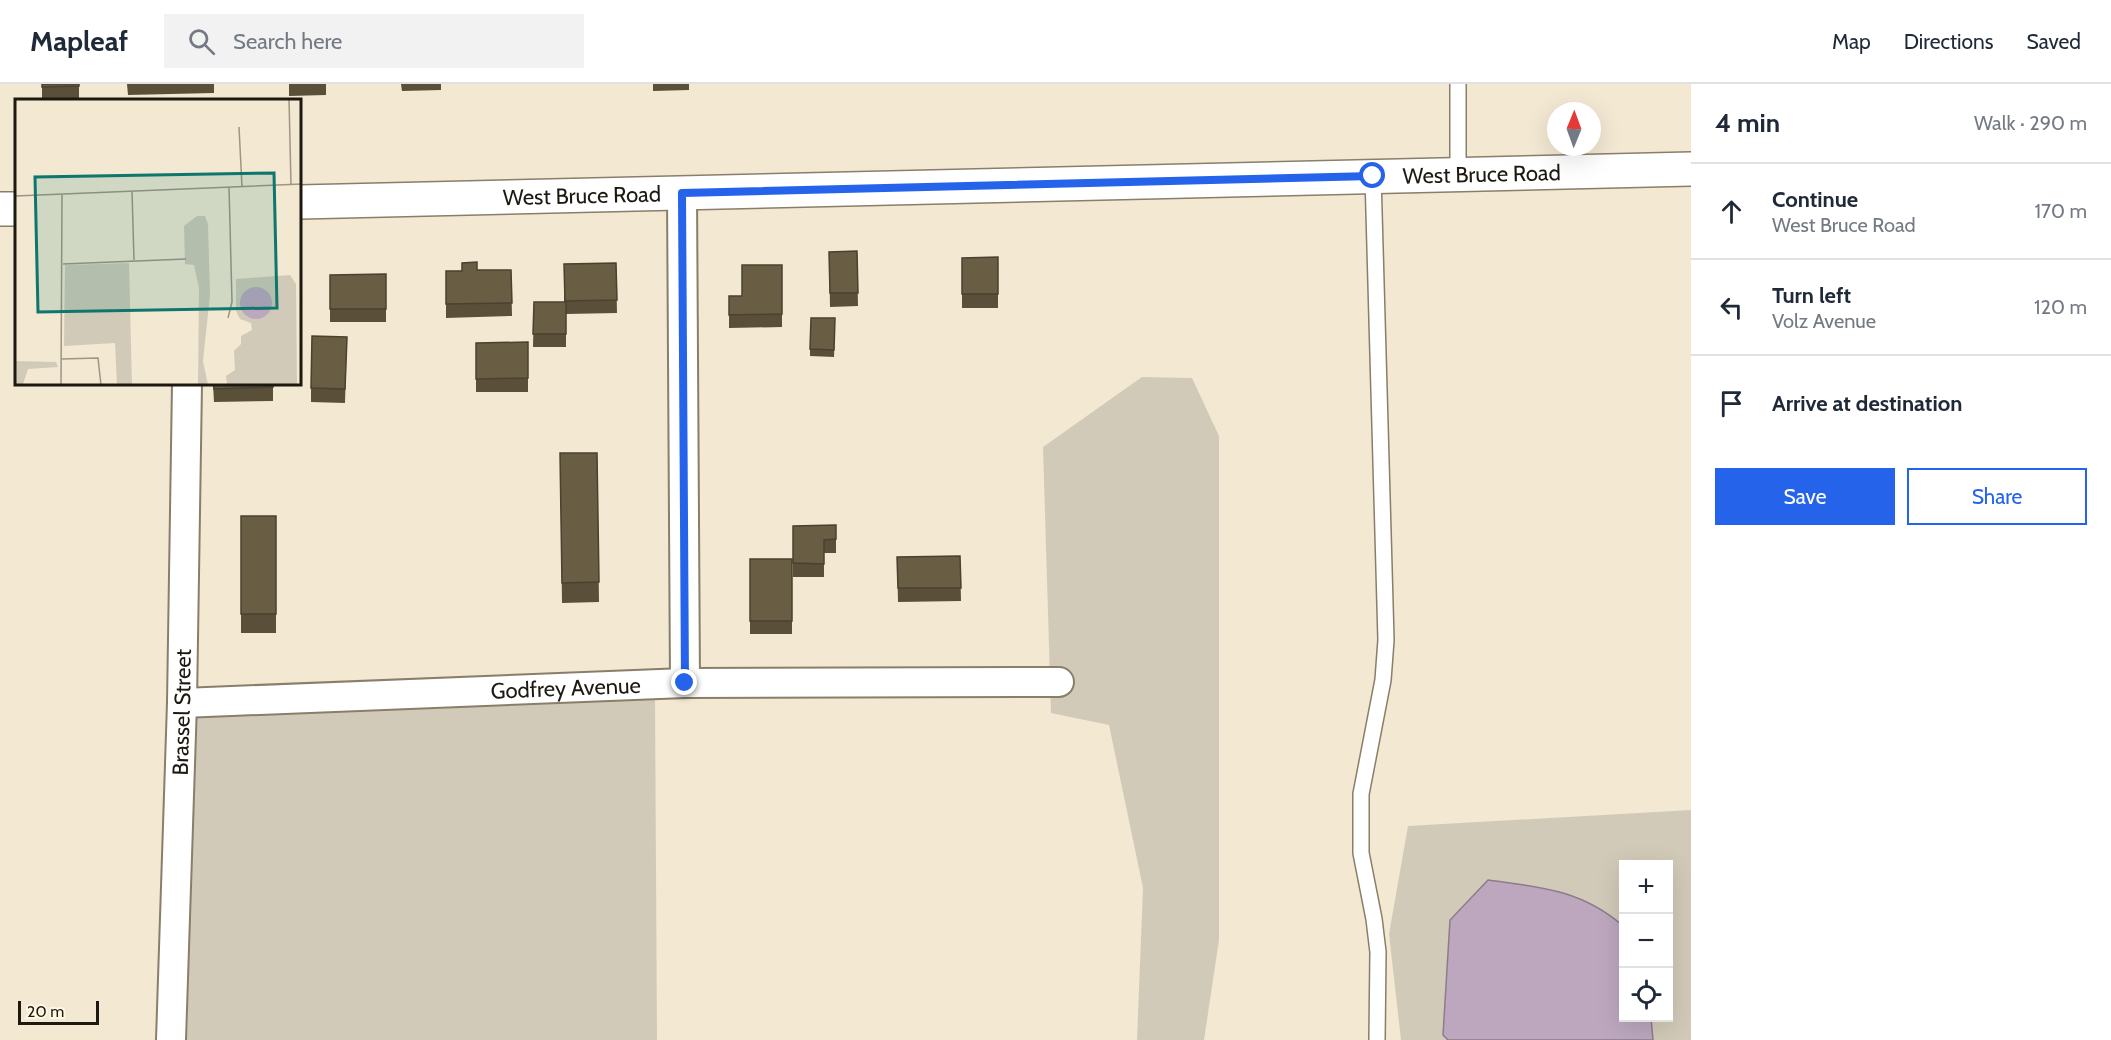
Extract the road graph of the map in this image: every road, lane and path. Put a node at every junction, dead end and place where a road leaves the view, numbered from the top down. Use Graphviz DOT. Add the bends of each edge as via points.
graph roads {
  1 [pos="1458,84"];
  2 [pos="1691,169"];
  3 [pos="1458,174"];
  4 [pos="1373,176"];
  5 [pos="682,193"];
  6 [pos="302,202"];
  7 [pos="187,386"];
  8 [pos="1059,682"];
  9 [pos="685,683"];
  10 [pos="182,703"];
  11 [pos="171,1040"];
  12 [pos="1377,1040"];
  1 -- 3 [label="lane"];
  2 -- 3 [label="street, West Bruce Road"];
  3 -- 4 [label="street, West Bruce Road"];
  4 -- 5 [label="street, West Bruce Road"];
  4 -- 12 [label="lane" via="1386,640 1383,680 1360,794 1360,853 1378,952"];
  5 -- 6 [label="street, West Bruce Road"];
  5 -- 9 [label="street"];
  7 -- 10 [label="street, Brassel Street"];
  8 -- 9 [label="street, Godfrey Avenue"];
  9 -- 10 [label="street, Godfrey Avenue"];
  10 -- 11 [label="street, Brassel Street"];
}
